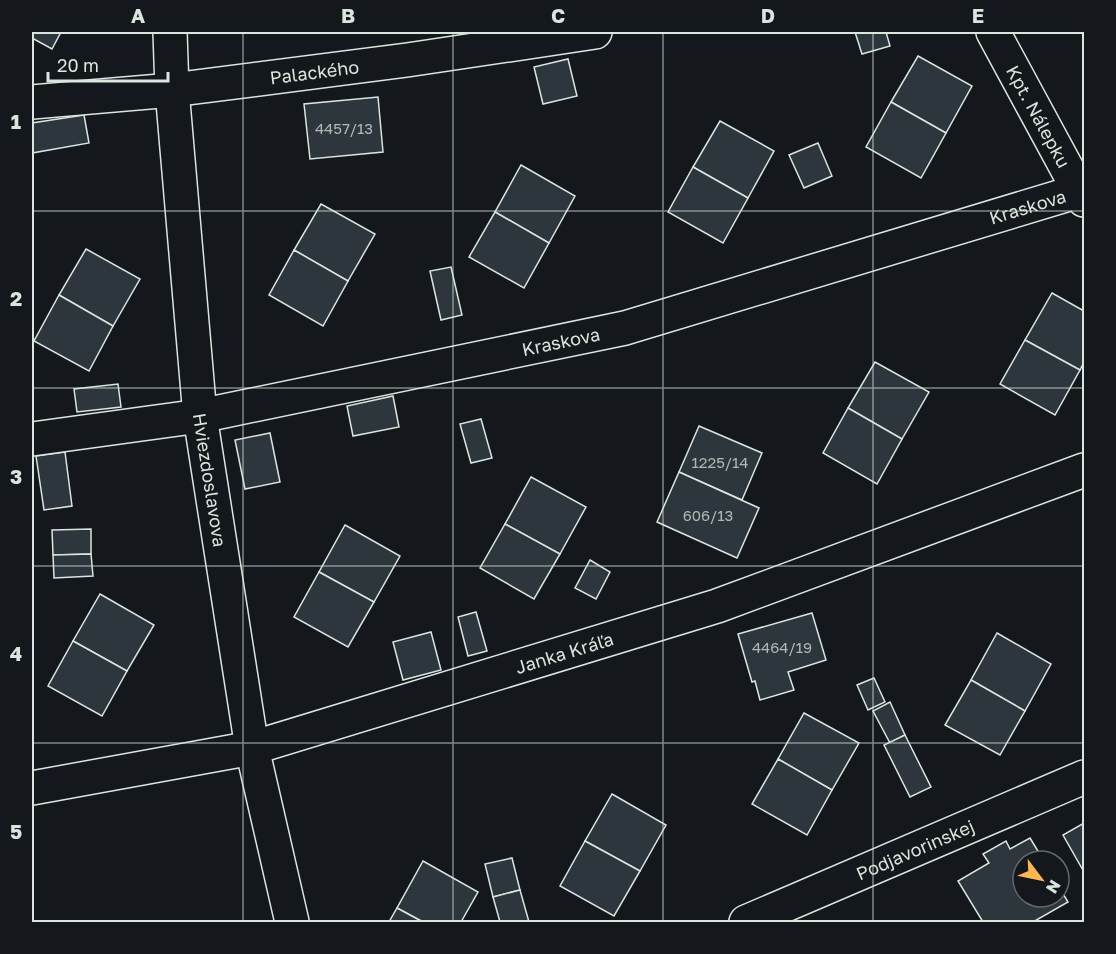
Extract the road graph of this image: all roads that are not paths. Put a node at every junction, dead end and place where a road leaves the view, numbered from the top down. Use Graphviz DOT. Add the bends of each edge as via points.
graph roads {
  1 [pos="170,32"];
  2 [pos="595,32"];
  3 [pos="993,32"];
  4 [pos="172,90"];
  5 [pos="32,102"];
  6 [pos="1082,196"];
  7 [pos="201,416"];
  8 [pos="32,439"];
  9 [pos="1084,470"];
  10 [pos="252,748"];
  11 [pos="1084,777"];
  12 [pos="32,788"];
  13 [pos="292,922"];
  14 [pos="746,922"];
  1 -- 4 [label="street, Hviezdoslavova"];
  2 -- 4 [label="street, Palackého"];
  3 -- 6 [label="street, Kpt. Nálepku"];
  4 -- 5 [label="street, Palackého"];
  4 -- 7 [label="street, Hviezdoslavova"];
  6 -- 7 [label="street, Kraskova" via="625,328"];
  7 -- 8 [label="street, Kraskova"];
  7 -- 10 [label="street, Hviezdoslavova"];
  9 -- 10 [label="street, Janka Kráľa" via="717,606"];
  10 -- 12 [label="street, Janka Kráľa"];
  10 -- 13 [label="street, Hviezdoslavova"];
  11 -- 14 [label="street, Podjavorinskej"];
}
